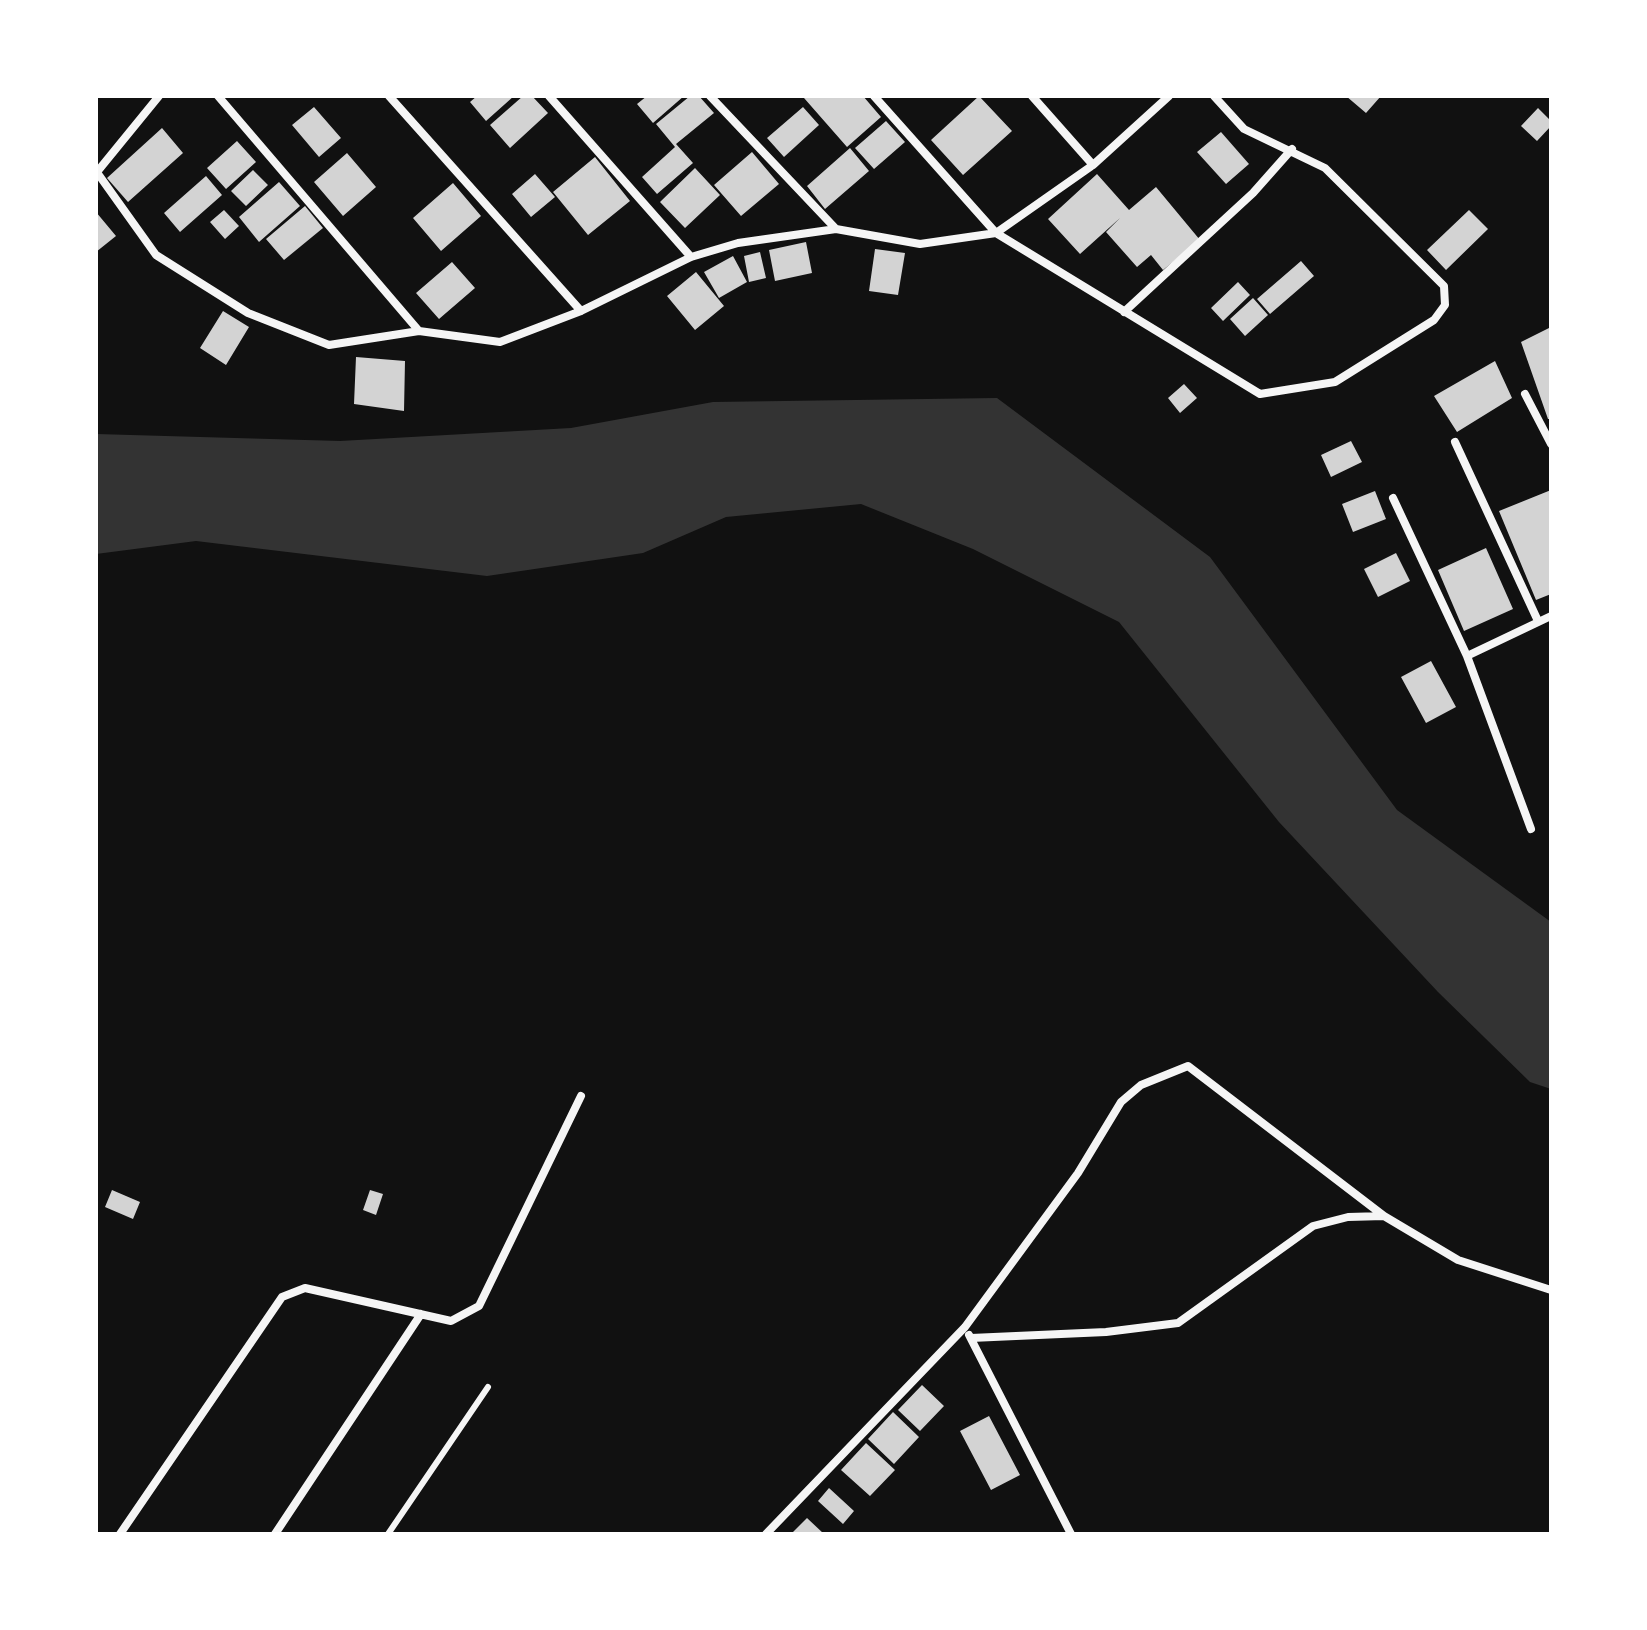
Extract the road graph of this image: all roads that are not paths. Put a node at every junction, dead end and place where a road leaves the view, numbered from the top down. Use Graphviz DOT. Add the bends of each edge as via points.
graph roads {
  1 [pos="159,96"];
  2 [pos="218,96"];
  3 [pos="389,96"];
  4 [pos="549,96"];
  5 [pos="710,96"];
  6 [pos="874,96"];
  7 [pos="1032,96"];
  8 [pos="1169,96"];
  9 [pos="1214,96"];
  10 [pos="1292,149"];
  11 [pos="1093,165"];
  12 [pos="96,172"];
  13 [pos="836,229"];
  14 [pos="996,233"];
  15 [pos="691,257"];
  16 [pos="581,311"];
  17 [pos="1124,312"];
  18 [pos="419,331"];
  19 [pos="1525,394"];
  20 [pos="1455,442"];
  21 [pos="1551,444"];
  22 [pos="1393,498"];
  23 [pos="1551,616"];
  24 [pos="1538,621"];
  25 [pos="1467,656"];
  26 [pos="1531,829"];
  27 [pos="581,1096"];
  28 [pos="1384,1216"];
  29 [pos="1551,1290"];
  30 [pos="421,1314"];
  31 [pos="965,1327"];
  32 [pos="971,1338"];
  33 [pos="488,1387"];
  34 [pos="120,1534"];
  35 [pos="275,1534"];
  36 [pos="388,1534"];
  37 [pos="766,1534"];
  38 [pos="1071,1534"];
  1 -- 12 [label="street"];
  2 -- 18 [label="street"];
  3 -- 16 [label="street"];
  4 -- 15 [label="street"];
  5 -- 13 [label="street"];
  6 -- 14 [label="street"];
  7 -- 11 [label="street"];
  8 -- 11 [label="street"];
  9 -- 10 [label="street" via="1244,129"];
  10 -- 17 [label="street" via="1253,193"];
  10 -- 17 [label="street" via="1325,168 1444,286 1445,305 1434,320 1335,382 1260,394"];
  11 -- 14 [label="street"];
  12 -- 18 [label="street" via="156,255 248,313 329,345"];
  13 -- 14 [label="street" via="920,244"];
  13 -- 15 [label="street" via="738,243"];
  14 -- 17 [label="street"];
  15 -- 16 [label="street"];
  16 -- 18 [label="street" via="500,342"];
  19 -- 21 [label="street"];
  20 -- 24 [label="street"];
  22 -- 25 [label="street"];
  23 -- 24 [label="street"];
  24 -- 25 [label="street"];
  25 -- 26 [label="street"];
  27 -- 30 [label="street" via="479,1306 451,1321"];
  28 -- 29 [label="street" via="1458,1260"];
  28 -- 31 [label="street" via="1188,1066 1172,1070 1121,1102 1078,1173"];
  28 -- 32 [label="street" via="1333,1219 1313,1226 1178,1323"];
  30 -- 34 [label="street" via="305,1288 282,1297"];
  30 -- 35 [label="street"];
  31 -- 32 [label="street"];
  31 -- 37 [label="street"];
  32 -- 38 [label="street"];
  33 -- 36 [label="lane"];
}
